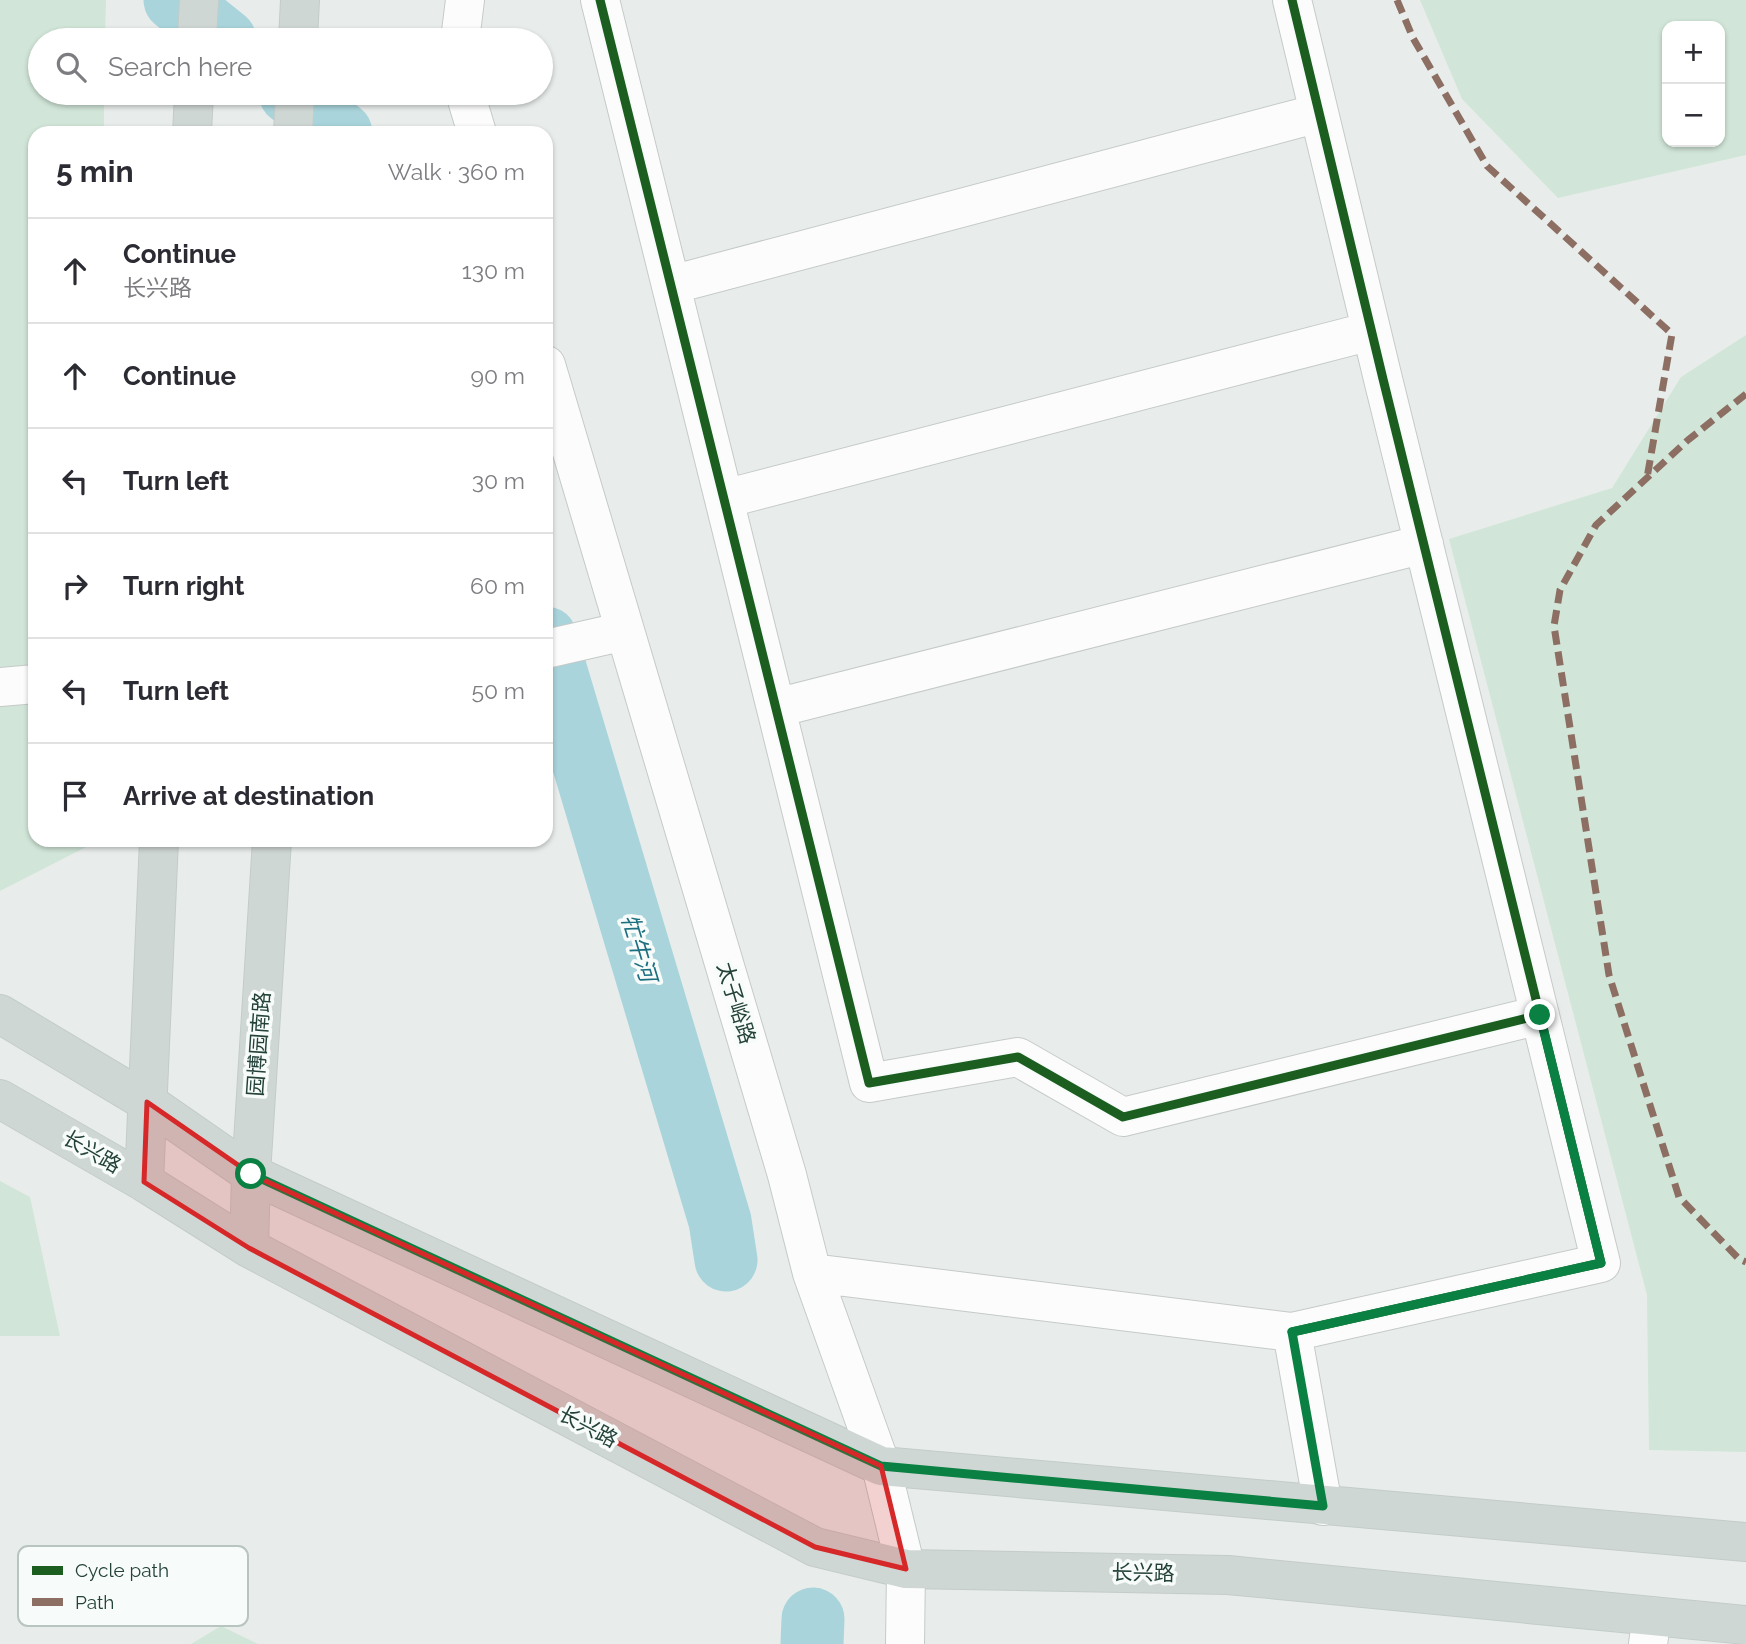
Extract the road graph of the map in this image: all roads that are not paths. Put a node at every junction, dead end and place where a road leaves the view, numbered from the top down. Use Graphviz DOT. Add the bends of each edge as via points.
graph roads {
  1 [pos="199,0"];
  2 [pos="300,0"];
  3 [pos="465,0"];
  4 [pos="600,0"];
  5 [pos="1292,0"];
  6 [pos="198,28"];
  7 [pos="299,28"];
  8 [pos="462,28"];
  9 [pos="193,105"];
  10 [pos="294,105"];
  11 [pos="469,105"];
  12 [pos="1319,113"];
  13 [pos="192,126"];
  14 [pos="293,126"];
  15 [pos="475,126"];
  16 [pos="671,285"];
  17 [pos="1371,331"];
  18 [pos="553,389"];
  19 [pos="724,499"];
  20 [pos="1424,544"];
  21 [pos="624,632"];
  22 [pos="553,647"];
  23 [pos="28,685"];
  24 [pos="0,687"];
  25 [pos="776,708"];
  26 [pos="159,847"];
  27 [pos="272,847"];
  28 [pos="0,1014"];
  29 [pos="1540,1015"];
  30 [pos="0,1099"];
  31 [pos="147,1102"];
  32 [pos="251,1174"];
  33 [pos="144,1182"];
  34 [pos="249,1248"];
  35 [pos="812,1273"];
  36 [pos="1292,1332"];
  37 [pos="881,1466"];
  38 [pos="1323,1506"];
  39 [pos="1746,1542"];
  40 [pos="906,1569"];
  41 [pos="1746,1625"];
  42 [pos="1650,1630"];
  43 [pos="905,1644"];
  1 -- 6 [label="main road"];
  2 -- 7 [label="main road"];
  3 -- 8 [label="street"];
  4 -- 16 [label="street"];
  5 -- 12 [label="street"];
  9 -- 13 [label="main road"];
  10 -- 14 [label="main road"];
  11 -- 15 [label="street"];
  12 -- 16 [label="street"];
  12 -- 17 [label="street"];
  16 -- 19 [label="street"];
  17 -- 19 [label="street"];
  17 -- 20 [label="street"];
  18 -- 21 [label="street, 太子峪路"];
  19 -- 25 [label="street"];
  20 -- 25 [label="street"];
  20 -- 29 [label="street"];
  21 -- 22 [label="street"];
  21 -- 35 [label="street, 太子峪路" via="788,1175"];
  23 -- 24 [label="street"];
  25 -- 29 [label="street" via="869,1083 1018,1057 1123,1117"];
  26 -- 31 [label="main road"];
  27 -- 32 [label="main road, 园博园南路"];
  28 -- 31 [label="main road"];
  29 -- 36 [label="street" via="1601,1263"];
  30 -- 33 [label="main road, 长兴路"];
  31 -- 32 [label="main road"];
  31 -- 33 [label="main road"];
  32 -- 34 [label="main road, 园博园南路"];
  32 -- 37 [label="main road"];
  33 -- 34 [label="main road, 长兴路"];
  34 -- 40 [label="main road, 长兴路" via="815,1547"];
  35 -- 36 [label="street"];
  35 -- 37 [label="street, 太子峪路"];
  36 -- 38 [label="street"];
  37 -- 38 [label="main road"];
  37 -- 40 [label="street, 太子峪路"];
  38 -- 39 [label="main road"];
  40 -- 42 [label="main road, 长兴路" via="1228,1574"];
  40 -- 43 [label="street, 太子峪路"];
  41 -- 42 [label="main road, 长兴路"];
}
